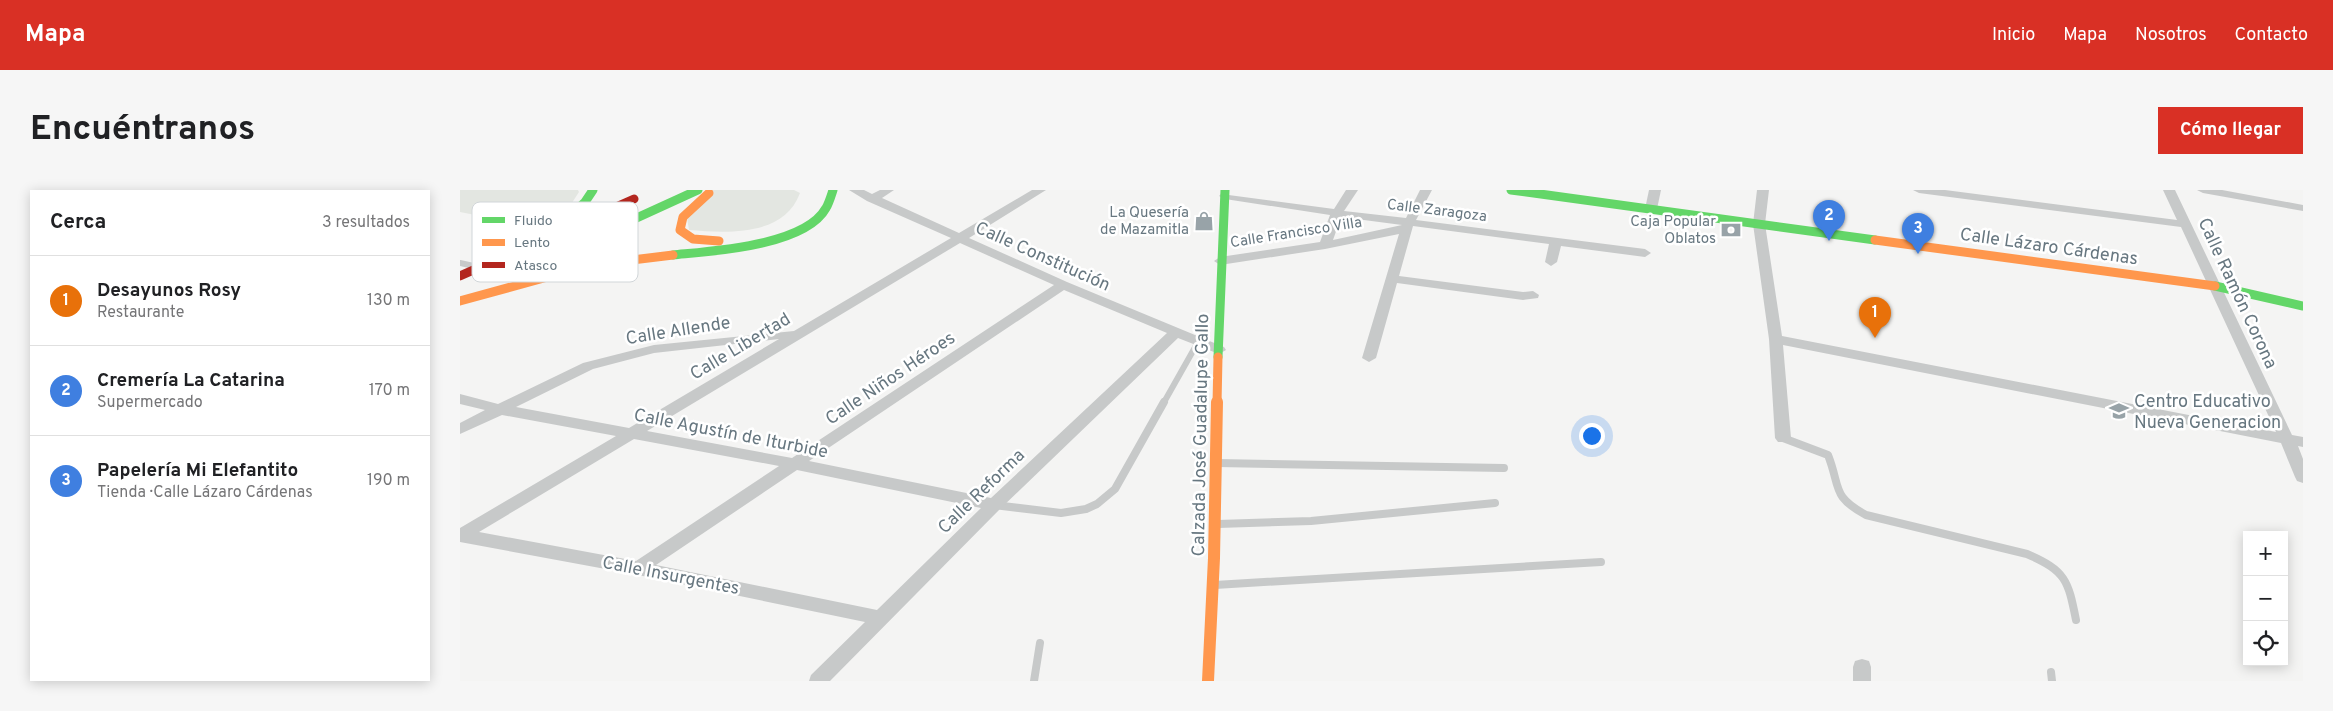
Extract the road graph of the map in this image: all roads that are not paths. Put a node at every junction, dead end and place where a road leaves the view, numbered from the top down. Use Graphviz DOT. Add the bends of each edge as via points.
graph roads {
  1 [pos="593,190"];
  2 [pos="698,190"];
  3 [pos="713,190"];
  4 [pos="833,190"];
  5 [pos="855,190"];
  6 [pos="888,190"];
  7 [pos="1040,190"];
  8 [pos="1352,190"];
  9 [pos="1426,190"];
  10 [pos="1511,190"];
  11 [pos="1655,190"];
  12 [pos="1763,190"];
  13 [pos="1919,190"];
  14 [pos="2169,190"];
  15 [pos="2204,190"];
  16 [pos="1225,193"];
  17 [pos="1549,193"];
  18 [pos="645,194"];
  19 [pos="871,199"];
  20 [pos="816,201"];
  21 [pos="583,202"];
  22 [pos="627,202"];
  23 [pos="2303,208"];
  24 [pos="1650,209"];
  25 [pos="1338,213"];
  26 [pos="638,218"];
  27 [pos="1759,224"];
  28 [pos="2185,224"];
  29 [pos="1408,225"];
  30 [pos="960,239"];
  31 [pos="1556,240"];
  32 [pos="1325,244"];
  33 [pos="1645,253"];
  34 [pos="638,259"];
  35 [pos="1220,261"];
  36 [pos="1551,262"];
  37 [pos="472,271"];
  38 [pos="460,276"];
  39 [pos="1392,279"];
  40 [pos="499,282"];
  41 [pos="527,282"];
  42 [pos="1063,286"];
  43 [pos="2213,286"];
  44 [pos="1533,295"];
  45 [pos="460,300"];
  46 [pos="2303,306"];
  47 [pos="797,333"];
  48 [pos="1175,333"];
  49 [pos="1776,339"];
  50 [pos="1198,342"];
  51 [pos="1219,350"];
  52 [pos="1369,358"];
  53 [pos="460,399"];
  54 [pos="498,408"];
  55 [pos="460,429"];
  56 [pos="629,434"];
  57 [pos="1783,438"];
  58 [pos="2287,439"];
  59 [pos="2303,442"];
  60 [pos="1217,463"];
  61 [pos="795,464"];
  62 [pos="1504,468"];
  63 [pos="2303,477"];
  64 [pos="1495,504"];
  65 [pos="994,505"];
  66 [pos="1216,524"];
  67 [pos="460,536"];
  68 [pos="1601,562"];
  69 [pos="638,568"];
  70 [pos="1215,585"];
  71 [pos="880,618"];
  72 [pos="2076,620"];
  73 [pos="1040,643"];
  74 [pos="818,681"];
  75 [pos="1034,681"];
  76 [pos="1208,681"];
  1 -- 21 [label="main road"];
  2 -- 26 [label="main road"];
  3 -- 20 [label="main road" via="683,217 680,230 692,239 731,241 771,232 799,220"];
  4 -- 34 [label="main road" via="830,205 819,217 799,230 772,240 748,246"];
  5 -- 19 [label="street, Calle Constitución"];
  6 -- 19 [label="street"];
  7 -- 30 [label="street, Calle Libertad"];
  8 -- 25 [label="street"];
  9 -- 29 [label="street"];
  10 -- 17 [label="main road, Calle Lázaro Cárdenas"];
  11 -- 24 [label="street"];
  12 -- 27 [label="street"];
  13 -- 28 [label="street"];
  14 -- 28 [label="street, Calle Ramón Corona"];
  15 -- 23 [label="street"];
  16 -- 25 [label="street, Calle Zaragoza"];
  16 -- 35 [label="main road, Calzada José Guadalupe Gallo"];
  17 -- 24 [label="main road, Calle Lázaro Cárdenas"];
  18 -- 22 [label="main road"];
  19 -- 30 [label="street, Calle Constitución"];
  24 -- 27 [label="main road, Calle Lázaro Cárdenas"];
  25 -- 29 [label="street, Calle Zaragoza"];
  25 -- 32 [label="street"];
  27 -- 43 [label="main road, Calle Lázaro Cárdenas"];
  27 -- 49 [label="street"];
  28 -- 43 [label="street, Calle Ramón Corona"];
  29 -- 31 [label="street, Calle Zaragoza"];
  29 -- 32 [label="street, Calle Francisco Villa"];
  29 -- 39 [label="street"];
  30 -- 42 [label="street, Calle Constitución"];
  30 -- 47 [label="street, Calle Libertad"];
  31 -- 33 [label="street, Calle Zaragoza"];
  31 -- 36 [label="street"];
  32 -- 35 [label="street, Calle Francisco Villa"];
  35 -- 51 [label="main road, Calzada José Guadalupe Gallo"];
  37 -- 38 [label="main road"];
  39 -- 44 [label="street"];
  39 -- 52 [label="street"];
  40 -- 45 [label="main road"];
  41 -- 45 [label="main road"];
  42 -- 48 [label="street, Calle Constitución"];
  42 -- 61 [label="street, Calle Niños Héroes"];
  43 -- 46 [label="main road, Calle Lázaro Cárdenas"];
  43 -- 58 [label="street, Calle Ramón Corona"];
  47 -- 54 [label="street, Calle Allende" via="654,349 588,366"];
  47 -- 56 [label="street, Calle Libertad"];
  48 -- 50 [label="street, Calle Constitución"];
  48 -- 65 [label="street, Calle Reforma"];
  49 -- 57 [label="street"];
  49 -- 58 [label="street"];
  50 -- 51 [label="street, Calle Constitución"];
  50 -- 65 [label="lane" via="1115,489 1096,505 1076,512 1046,513"];
  51 -- 60 [label="main road, Calzada José Guadalupe Gallo"];
  53 -- 54 [label="street, Calle Agustín de Iturbide"];
  54 -- 55 [label="street, Calle Allende"];
  54 -- 56 [label="street, Calle Agustín de Iturbide"];
  56 -- 61 [label="street, Calle Agustín de Iturbide"];
  56 -- 67 [label="street, Calle Libertad"];
  57 -- 72 [label="lane" via="1828,455 1837,494 1846,506 1866,516 2027,554 2048,562 2060,570 2069,584"];
  58 -- 59 [label="street"];
  58 -- 63 [label="street, Calle Ramón Corona"];
  60 -- 62 [label="lane"];
  60 -- 66 [label="main road, Calzada José Guadalupe Gallo"];
  61 -- 65 [label="street, Calle Agustín de Iturbide"];
  61 -- 69 [label="street, Calle Niños Héroes"];
  64 -- 66 [label="lane" via="1311,521"];
  65 -- 71 [label="street, Calle Reforma"];
  66 -- 70 [label="main road, Calzada José Guadalupe Gallo"];
  67 -- 69 [label="street, Calle Insurgentes"];
  68 -- 70 [label="lane"];
  69 -- 71 [label="street, Calle Insurgentes"];
  70 -- 76 [label="main road, Calzada José Guadalupe Gallo"];
  71 -- 74 [label="street, Calle Reforma"];
  73 -- 75 [label="lane"];
}
